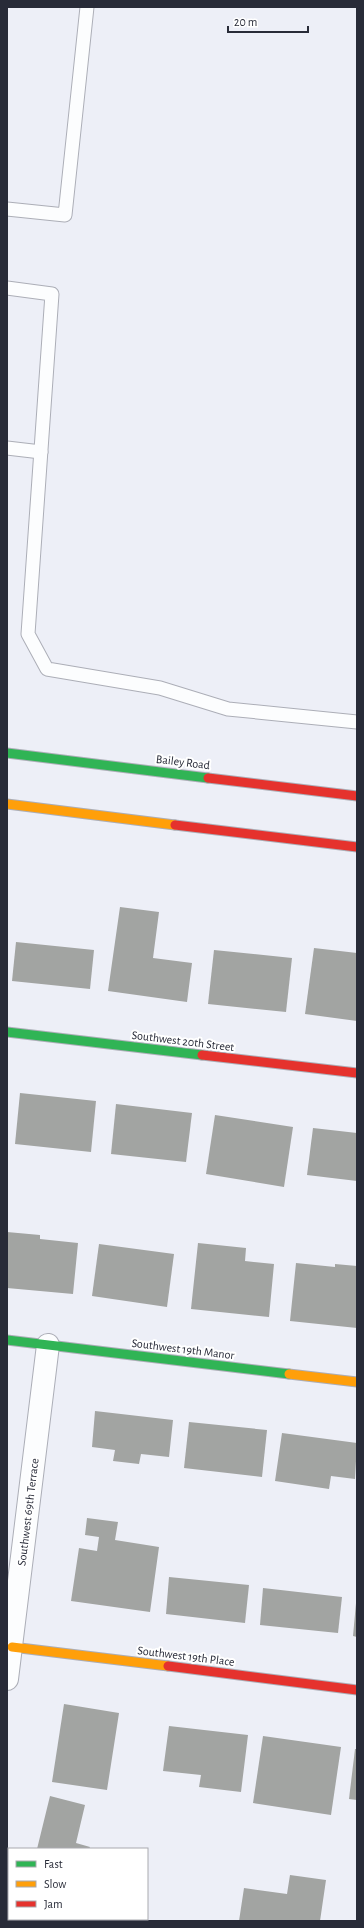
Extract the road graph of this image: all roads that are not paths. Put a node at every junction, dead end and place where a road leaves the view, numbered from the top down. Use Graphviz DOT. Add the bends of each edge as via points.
graph roads {
  1 [pos="87,7"];
  2 [pos="7,209"];
  3 [pos="7,288"];
  4 [pos="7,448"];
  5 [pos="41,452"];
  6 [pos="357,722"];
  7 [pos="7,753"];
  8 [pos="357,796"];
  9 [pos="7,804"];
  10 [pos="357,847"];
  11 [pos="7,1032"];
  12 [pos="357,1073"];
  13 [pos="7,1340"];
  14 [pos="48,1345"];
  15 [pos="357,1382"];
  16 [pos="12,1646"];
  17 [pos="7,1679"];
  18 [pos="357,1690"];
  1 -- 2 [label="lane" via="65,215"];
  3 -- 5 [label="lane" via="52,294"];
  4 -- 5 [label="lane"];
  5 -- 6 [label="lane" via="28,634 47,669 160,688 228,710"];
  7 -- 8 [label="street, Bailey Road"];
  9 -- 10 [label="street"];
  11 -- 12 [label="street, Southwest 20th Street"];
  13 -- 14 [label="street, Southwest 19th Manor"];
  14 -- 15 [label="street, Southwest 19th Manor"];
  14 -- 16 [label="street, Southwest 69th Terrace"];
  16 -- 17 [label="street, Southwest 69th Terrace"];
  16 -- 18 [label="street, Southwest 19th Place"];
}
